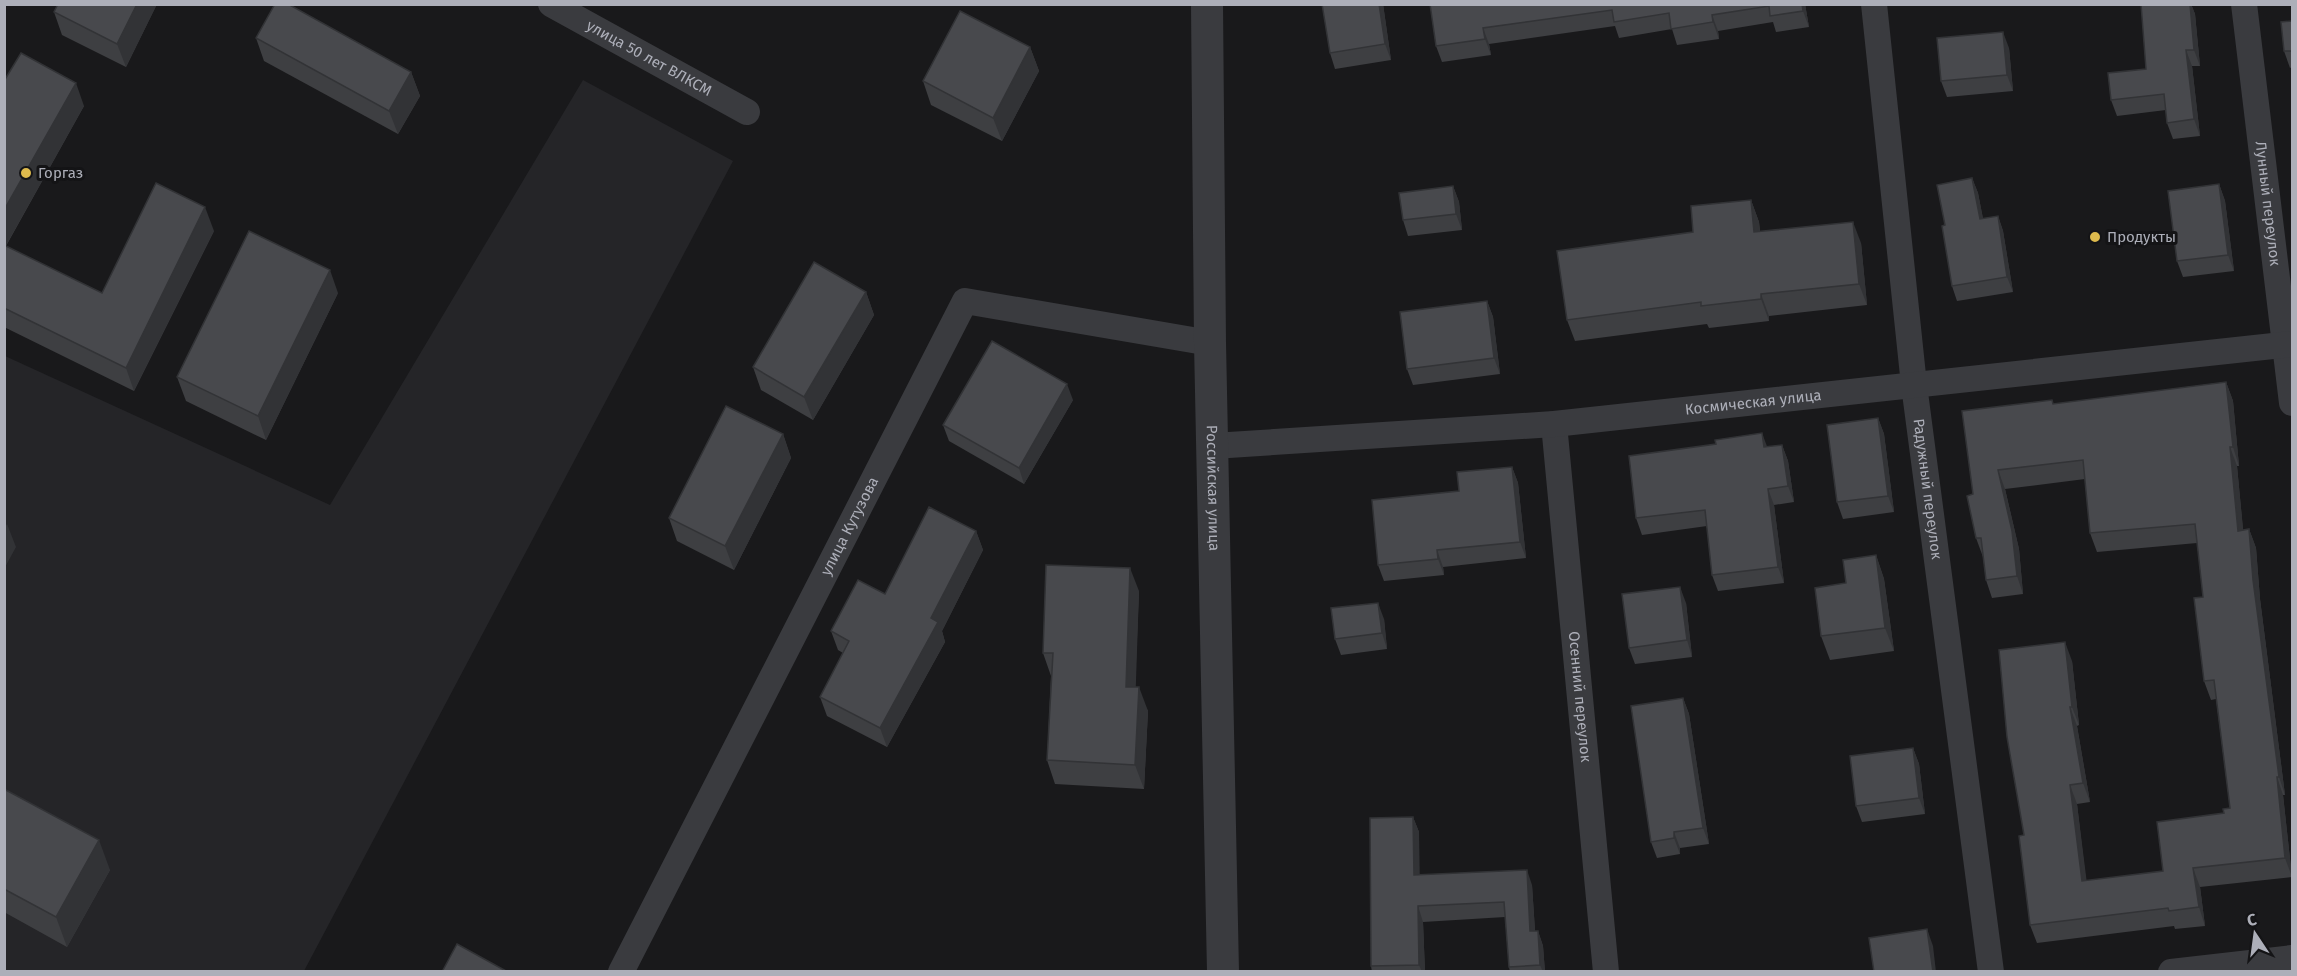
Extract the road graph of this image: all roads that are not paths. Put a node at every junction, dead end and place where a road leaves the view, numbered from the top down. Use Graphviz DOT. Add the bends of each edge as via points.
graph roads {
  1 [pos="551,4"];
  2 [pos="1207,4"];
  3 [pos="1874,4"];
  4 [pos="2244,4"];
  5 [pos="747,112"];
  6 [pos="1210,343"];
  7 [pos="2289,344"];
  8 [pos="1914,385"];
  9 [pos="2292,403"];
  10 [pos="1554,424"];
  11 [pos="1213,446"];
  12 [pos="2292,958"];
  13 [pos="621,972"];
  14 [pos="1223,972"];
  15 [pos="1606,972"];
  16 [pos="1990,972"];
  17 [pos="2171,972"];
  1 -- 5 [label="street, улица 50 лет ВЛКСМ"];
  2 -- 6 [label="street, Российская улица"];
  3 -- 8 [label="street, Радужный переулок"];
  4 -- 7 [label="street, Лунный переулок"];
  6 -- 11 [label="street, Российская улица"];
  6 -- 13 [label="street, улица Кутузова" via="965,301"];
  7 -- 8 [label="street, Космическая улица"];
  7 -- 9 [label="street, Лунный переулок"];
  8 -- 10 [label="street, Космическая улица"];
  8 -- 16 [label="street, Радужный переулок"];
  10 -- 11 [label="street, Космическая улица"];
  10 -- 15 [label="street, Осенний переулок"];
  11 -- 14 [label="street, Российская улица"];
  12 -- 17 [label="street"];
}
